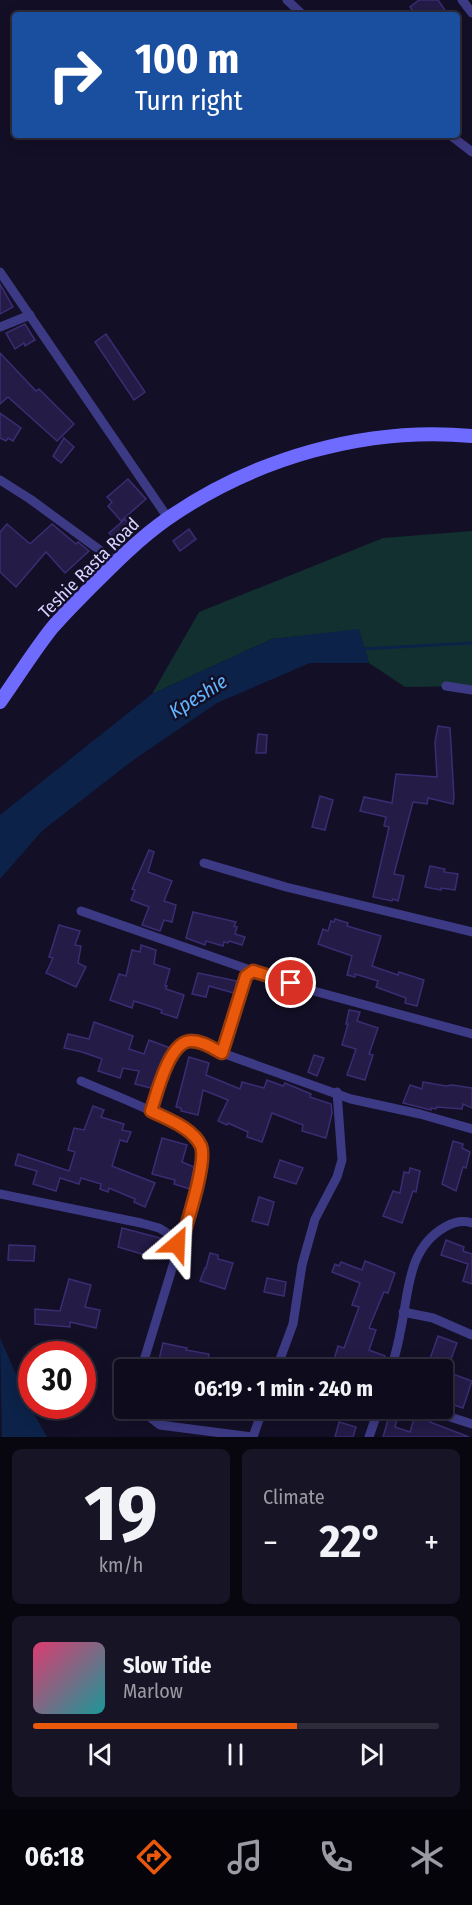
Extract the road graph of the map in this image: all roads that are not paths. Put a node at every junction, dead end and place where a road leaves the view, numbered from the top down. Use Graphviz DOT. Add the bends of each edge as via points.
graph roads {
  1 [pos="287,0"];
  2 [pos="462,0"];
  3 [pos="300,12"];
  4 [pos="472,13"];
  5 [pos="454,138"];
  6 [pos="472,152"];
  7 [pos="0,272"];
  8 [pos="30,315"];
  9 [pos="0,327"];
  10 [pos="472,436"];
  11 [pos="0,480"];
  12 [pos="168,518"];
  13 [pos="116,562"];
  14 [pos="446,686"];
  15 [pos="472,690"];
  16 [pos="0,702"];
  17 [pos="204,863"];
  18 [pos="81,911"];
  19 [pos="472,932"];
  20 [pos="253,971"];
  21 [pos="472,1035"];
  22 [pos="222,1053"];
  23 [pos="81,1081"];
  24 [pos="337,1092"];
  25 [pos="151,1111"];
  26 [pos="472,1129"];
  27 [pos="0,1194"];
  28 [pos="472,1223"];
  29 [pos="174,1237"];
  30 [pos="403,1312"];
  31 [pos="472,1335"];
  32 [pos="144,1359"];
  33 [pos="280,1359"];
  34 [pos="394,1359"];
  35 [pos="453,1418"];
  36 [pos="151,1419"];
  37 [pos="259,1419"];
  38 [pos="375,1419"];
  39 [pos="472,1424"];
  40 [pos="253,1437"];
  41 [pos="369,1437"];
  1 -- 3 [label="street"];
  2 -- 4 [label="street"];
  5 -- 6 [label="street"];
  7 -- 8 [label="street"];
  8 -- 9 [label="street"];
  8 -- 12 [label="street"];
  10 -- 12 [label="main road, Teshie Rasta Road" via="401,435 335,445 256,472 211,492"];
  11 -- 13 [label="street"];
  12 -- 13 [label="main road, Teshie Rasta Road"];
  13 -- 16 [label="main road, Teshie Rasta Road" via="53,627"];
  14 -- 15 [label="street"];
  17 -- 19 [label="street"];
  18 -- 20 [label="street"];
  20 -- 21 [label="street"];
  20 -- 22 [label="street" via="246,976"];
  22 -- 24 [label="street"];
  22 -- 25 [label="street" via="202,1042 180,1045 171,1057"];
  23 -- 25 [label="street"];
  24 -- 26 [label="street" via="351,1099"];
  24 -- 33 [label="street" via="342,1160 315,1219 302,1264 293,1324"];
  25 -- 29 [label="street" via="192,1134 201,1147 202,1161 184,1234"];
  27 -- 29 [label="street" via="141,1223"];
  28 -- 30 [label="street" via="452,1223 422,1248 408,1281"];
  29 -- 32 [label="street" via="175,1259"];
  30 -- 31 [label="street" via="433,1318"];
  30 -- 34 [label="street"];
  35 -- 39 [label="street"];
  36 -- 40 [label="street" via="160,1425"];
  37 -- 40 [label="street"];
  38 -- 41 [label="street"];
}
